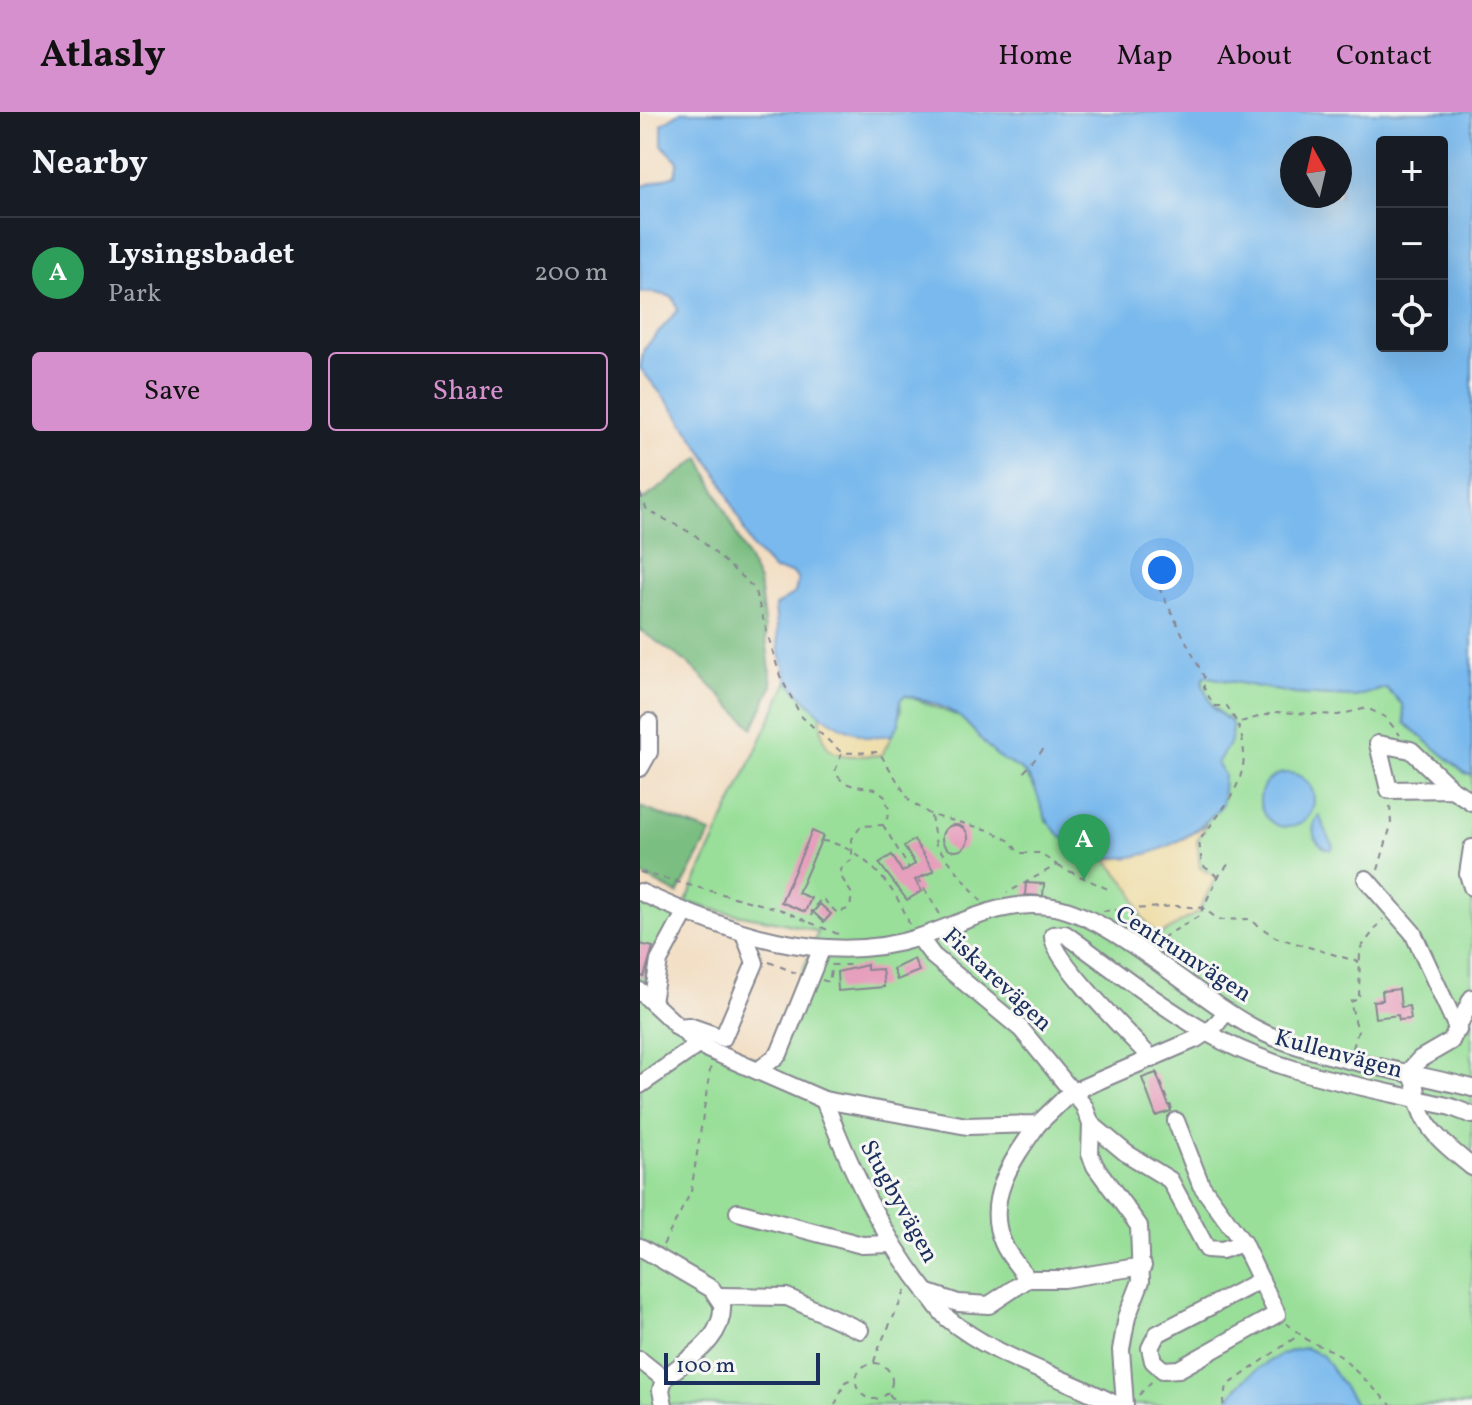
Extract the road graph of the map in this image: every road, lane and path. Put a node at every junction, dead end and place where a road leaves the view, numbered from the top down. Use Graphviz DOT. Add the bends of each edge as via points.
graph roads {
  1 [pos="640,493"];
  2 [pos="1148,566"];
  3 [pos="649,722"];
  4 [pos="1237,723"];
  5 [pos="1047,745"];
  6 [pos="1404,749"];
  7 [pos="842,753"];
  8 [pos="640,768"];
  9 [pos="1024,772"];
  10 [pos="1452,789"];
  11 [pos="1389,790"];
  12 [pos="1472,802"];
  13 [pos="931,815"];
  14 [pos="883,825"];
  15 [pos="822,841"];
  16 [pos="1472,848"];
  17 [pos="853,855"];
  18 [pos="1231,861"];
  19 [pos="1057,865"];
  20 [pos="909,868"];
  21 [pos="640,872"];
  22 [pos="1218,877"];
  23 [pos="918,878"];
  24 [pos="1370,884"];
  25 [pos="1472,887"];
  26 [pos="1108,889"];
  27 [pos="640,892"];
  28 [pos="1007,893"];
  29 [pos="1203,908"];
  30 [pos="989,910"];
  31 [pos="1393,911"];
  32 [pos="1091,912"];
  33 [pos="685,913"];
  34 [pos="944,921"];
  35 [pos="811,923"];
  36 [pos="744,933"];
  37 [pos="847,937"];
  38 [pos="916,938"];
  39 [pos="821,950"];
  40 [pos="1142,952"];
  41 [pos="753,955"];
  42 [pos="849,958"];
  43 [pos="1359,962"];
  44 [pos="811,977"];
  45 [pos="646,996"];
  46 [pos="1472,998"];
  47 [pos="1226,1012"];
  48 [pos="677,1027"];
  49 [pos="1458,1030"];
  50 [pos="1206,1033"];
  51 [pos="705,1048"];
  52 [pos="1351,1058"];
  53 [pos="1152,1059"];
  54 [pos="758,1071"];
  55 [pos="1409,1071"];
  56 [pos="640,1085"];
  57 [pos="1472,1088"];
  58 [pos="1070,1093"];
  59 [pos="1417,1099"];
  60 [pos="824,1100"];
  61 [pos="1472,1115"];
  62 [pos="1176,1121"];
  63 [pos="1038,1124"];
  64 [pos="1091,1124"];
  65 [pos="1472,1167"];
  66 [pos="738,1212"];
  67 [pos="1243,1243"];
  68 [pos="891,1244"];
  69 [pos="640,1247"];
  70 [pos="656,1256"];
  71 [pos="1143,1266"];
  72 [pos="911,1276"];
  73 [pos="1028,1279"];
  74 [pos="1261,1280"];
  75 [pos="926,1292"];
  76 [pos="718,1296"];
  77 [pos="1277,1314"];
  78 [pos="860,1330"];
  79 [pos="1300,1334"];
  80 [pos="640,1360"];
  81 [pos="873,1363"];
  82 [pos="1163,1370"];
  83 [pos="856,1377"];
  84 [pos="664,1379"];
  85 [pos="1121,1379"];
  86 [pos="888,1394"];
  87 [pos="1096,1394"];
  88 [pos="868,1398"];
  89 [pos="1132,1400"];
  90 [pos="664,1405"];
  91 [pos="835,1405"];
  92 [pos="867,1405"];
  93 [pos="898,1405"];
  94 [pos="1117,1405"];
  95 [pos="1223,1405"];
  96 [pos="1391,1405"];
  1 -- 7 [label="path" via="647,510 695,535 754,588 780,676 794,703"];
  2 -- 4 [label="path" via="1214,706 1227,706"];
  3 -- 8 [label="street" via="649,752"];
  4 -- 6 [label="path" via="1276,712 1338,715 1367,708 1392,723"];
  4 -- 22 [label="path" via="1245,749 1238,788 1199,841 1202,865"];
  5 -- 9 [label="path"];
  6 -- 10 [label="street"];
  6 -- 11 [label="street" via="1378,744"];
  7 -- 13 [label="path" via="879,752 910,801"];
  7 -- 14 [label="path" via="835,771 838,778 855,788 878,790 890,813"];
  10 -- 11 [label="street"];
  10 -- 12 [label="street"];
  11 -- 24 [label="path" via="1391,825"];
  13 -- 19 [label="path" via="989,830 1010,841 1019,853 1039,853"];
  13 -- 30 [label="path" via="936,845"];
  14 -- 17 [label="path" via="861,826 852,839"];
  14 -- 20 [label="path"];
  15 -- 17 [label="path"];
  16 -- 25 [label="street"];
  17 -- 35 [label="path" via="840,875 853,904 837,913 822,898 812,910"];
  17 -- 38 [label="path" via="881,873"];
  18 -- 22 [label="path"];
  19 -- 26 [label="path"];
  19 -- 28 [label="path"];
  21 -- 35 [label="path" via="782,910"];
  22 -- 29 [label="path"];
  23 -- 34 [label="path"];
  24 -- 31 [label="street"];
  27 -- 33 [label="street, Centrumvägen"];
  29 -- 32 [label="path"];
  29 -- 40 [label="path" via="1199,916"];
  29 -- 43 [label="path" via="1219,920 1249,919 1275,937"];
  30 -- 38 [label="street, Centrumvägen"];
  30 -- 40 [label="street, Centrumvägen" via="1019,904 1057,908"];
  31 -- 43 [label="path" via="1366,937"];
  31 -- 49 [label="street" via="1420,946"];
  33 -- 36 [label="street, Centrumvägen"];
  33 -- 45 [label="street"];
  35 -- 37 [label="path"];
  36 -- 39 [label="street, Centrumvägen"];
  36 -- 41 [label="street"];
  38 -- 39 [label="street, Centrumvägen"];
  38 -- 58 [label="street, Fiskarevägen" via="1021,1029"];
  39 -- 44 [label="street"];
  40 -- 47 [label="street, Centrumvägen"];
  41 -- 44 [label="path"];
  41 -- 48 [label="street" via="755,963 723,1038"];
  42 -- 44 [label="path" via="850,965 832,965 829,982"];
  43 -- 52 [label="path" via="1359,999 1350,1002 1358,1031"];
  44 -- 54 [label="street" via="779,1054"];
  45 -- 48 [label="street"];
  46 -- 49 [label="street"];
  47 -- 50 [label="street"];
  47 -- 52 [label="street, Centrumvägen" via="1274,1037"];
  48 -- 51 [label="street"];
  49 -- 55 [label="street"];
  50 -- 53 [label="street"];
  50 -- 53 [label="street, Kullenvägen" via="1065,934 1053,935 1053,944 1069,967"];
  50 -- 59 [label="street, Kullenvägen" via="1287,1067"];
  51 -- 54 [label="street"];
  51 -- 56 [label="street"];
  51 -- 70 [label="path" via="691,1192"];
  52 -- 55 [label="street, Centrumvägen"];
  53 -- 58 [label="street"];
  53 -- 62 [label="path"];
  54 -- 60 [label="street"];
  55 -- 57 [label="street, Centrumvägen"];
  55 -- 59 [label="street" via="1417,1081"];
  58 -- 63 [label="street"];
  58 -- 64 [label="street, Fiskarevägen" via="1084,1106"];
  59 -- 61 [label="street, Kullenvägen"];
  59 -- 65 [label="street" via="1428,1125"];
  60 -- 63 [label="street" via="967,1126"];
  60 -- 68 [label="street, Stugbyvägen"];
  62 -- 67 [label="street" via="1201,1185"];
  63 -- 73 [label="street" via="1004,1174 999,1205 1002,1243"];
  64 -- 67 [label="street" via="1170,1180 1207,1249"];
  64 -- 71 [label="street, Fiskarevägen" via="1090,1154 1139,1226"];
  66 -- 68 [label="street" via="862,1245"];
  67 -- 74 [label="street"];
  68 -- 72 [label="street, Stugbyvägen"];
  69 -- 70 [label="street"];
  70 -- 76 [label="street"];
  71 -- 73 [label="street"];
  71 -- 85 [label="street, Fiskarevägen" via="1123,1334"];
  72 -- 75 [label="street, Stugbyvägen"];
  72 -- 81 [label="path"];
  73 -- 75 [label="street" via="989,1305 958,1303"];
  74 -- 77 [label="street"];
  74 -- 82 [label="street" via="1157,1334 1150,1354"];
  75 -- 87 [label="street, Stugbyvägen" via="947,1317 978,1338"];
  76 -- 78 [label="street" via="787,1297"];
  76 -- 84 [label="street" via="723,1311 706,1345"];
  77 -- 79 [label="path"];
  77 -- 82 [label="street" via="1179,1369"];
  79 -- 95 [label="path" via="1227,1386"];
  79 -- 96 [label="path" via="1336,1352"];
  80 -- 84 [label="street"];
  81 -- 83 [label="path"];
  81 -- 86 [label="path" via="891,1374"];
  82 -- 89 [label="path"];
  83 -- 88 [label="path" via="858,1390"];
  83 -- 91 [label="path" via="845,1382"];
  84 -- 90 [label="street"];
  85 -- 87 [label="street"];
  85 -- 89 [label="street, Fiskarevägen"];
  86 -- 88 [label="path"];
  86 -- 93 [label="path"];
  87 -- 94 [label="street, Stugbyvägen"];
  88 -- 92 [label="path"];
}
